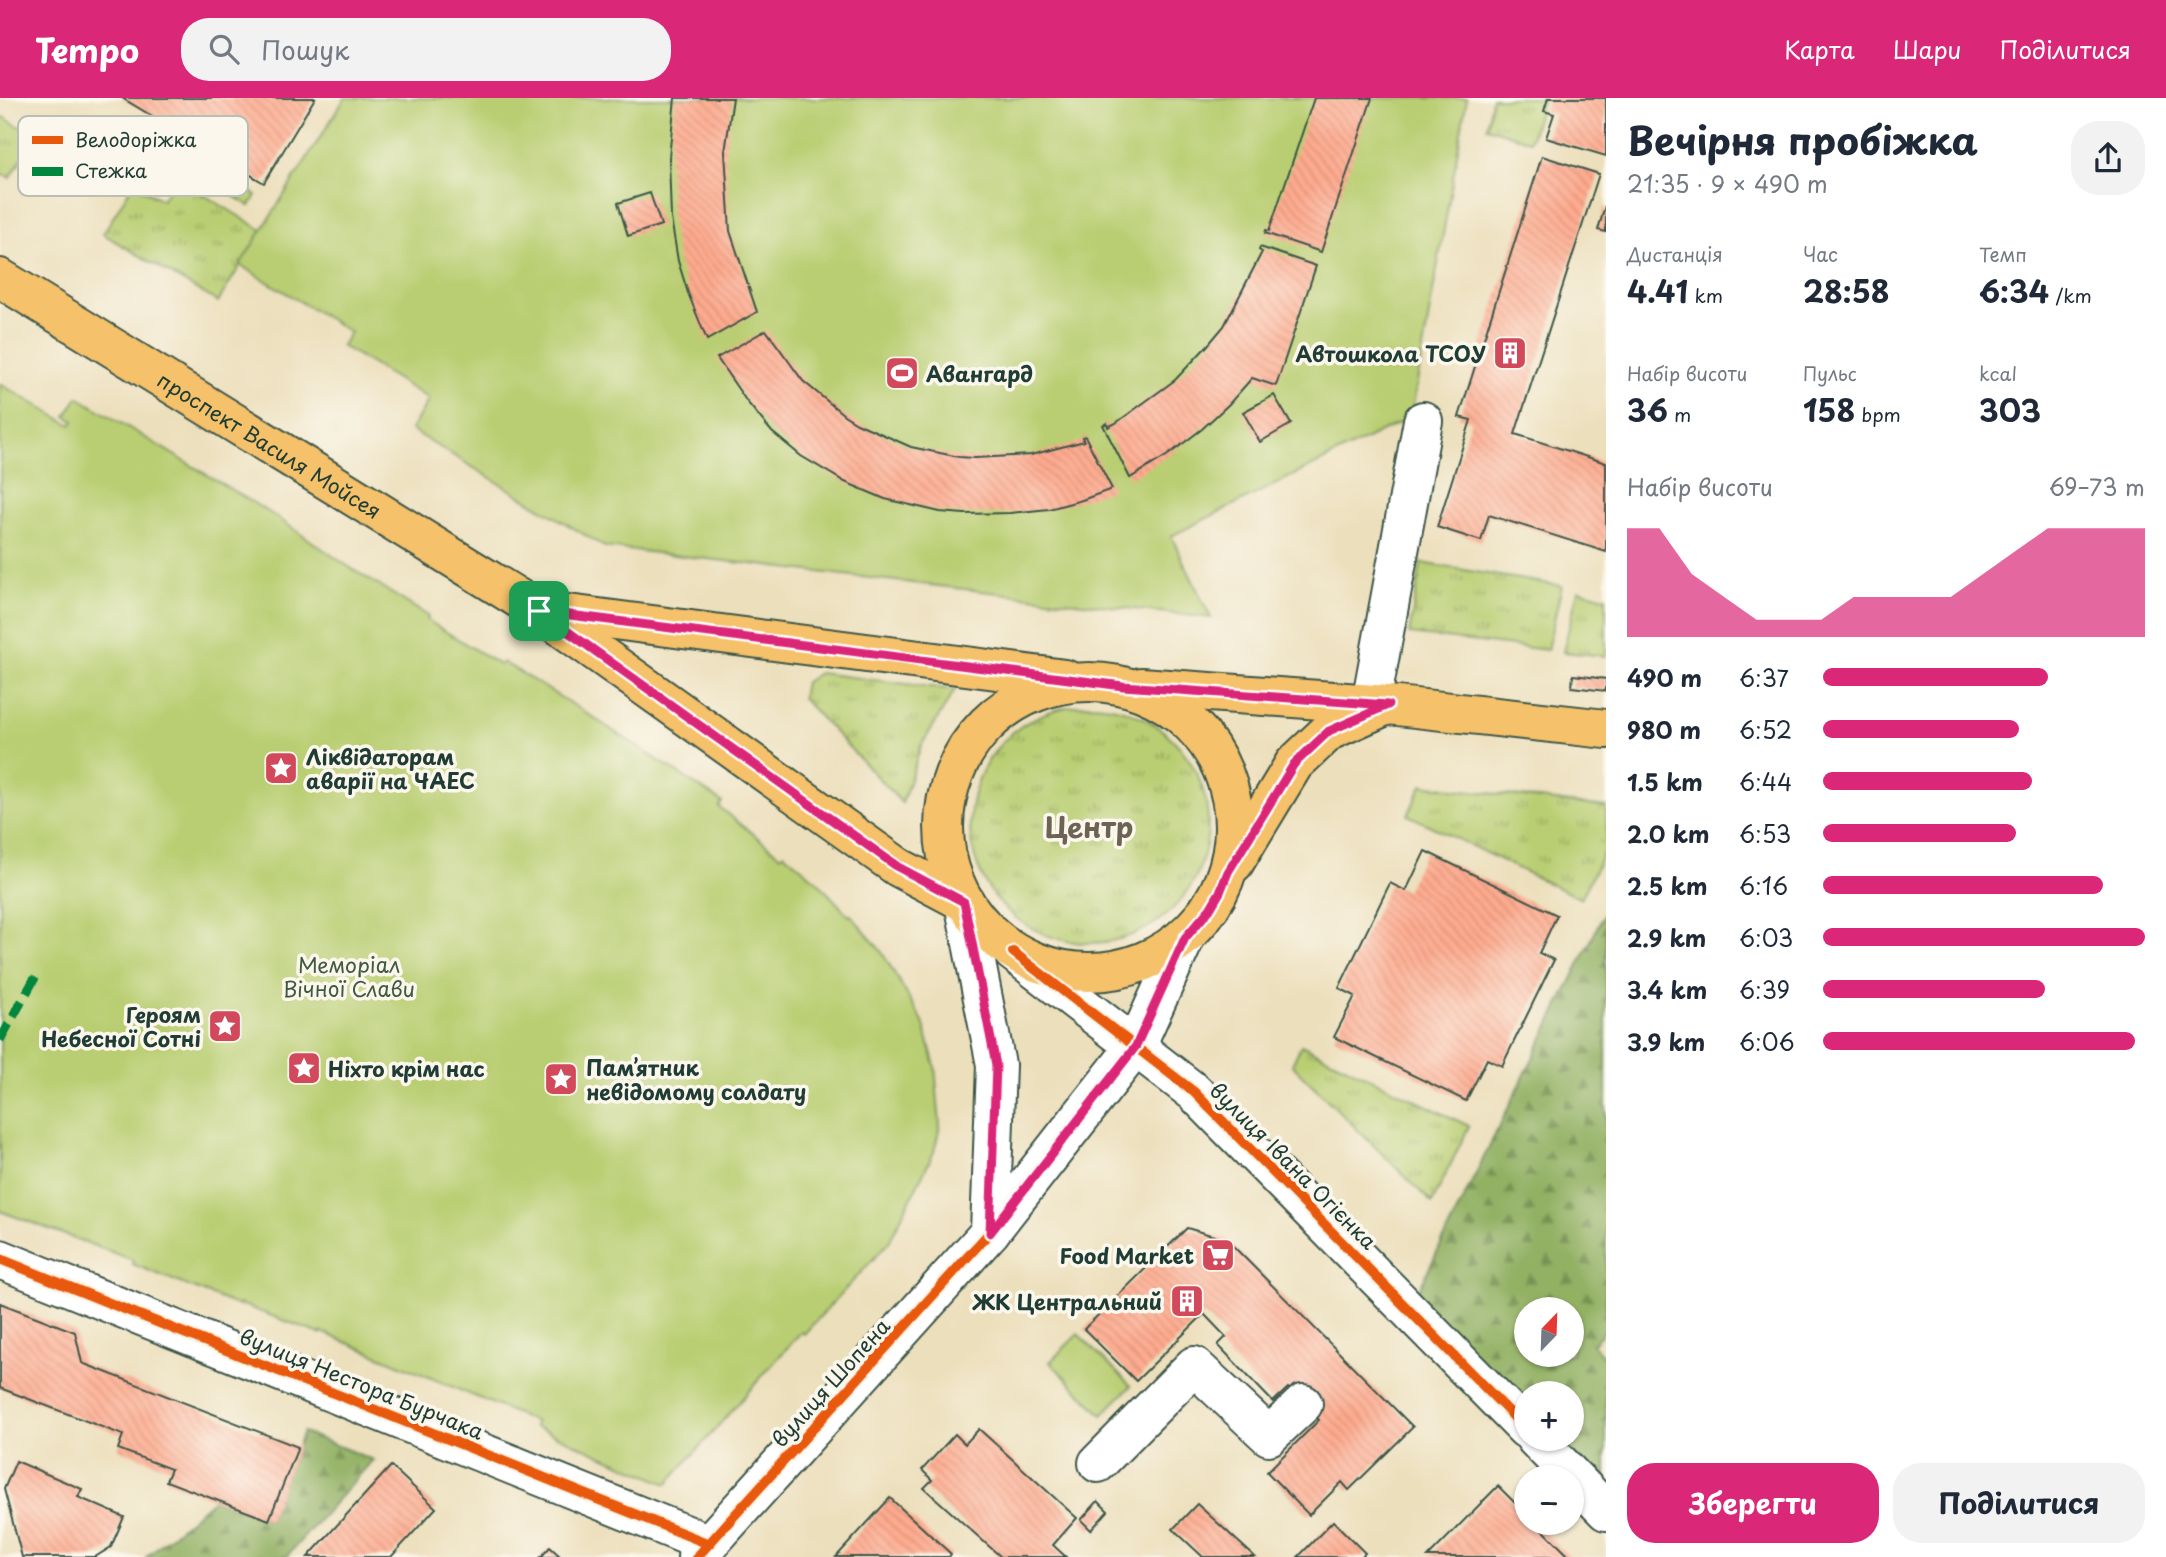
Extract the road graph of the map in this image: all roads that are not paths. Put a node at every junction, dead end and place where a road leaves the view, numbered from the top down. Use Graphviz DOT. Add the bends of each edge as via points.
graph roads {
  1 [pos="0,278"];
  2 [pos="1423,421"];
  3 [pos="539,611"];
  4 [pos="1106,684"];
  5 [pos="1380,704"];
  6 [pos="1606,729"];
  7 [pos="1228,872"];
  8 [pos="964,902"];
  9 [pos="1185,938"];
  10 [pos="1013,952"];
  11 [pos="1136,1046"];
  12 [pos="990,1233"];
  13 [pos="0,1259"];
  14 [pos="1303,1404"];
  15 [pos="1514,1417"];
  16 [pos="1549,1451"];
  17 [pos="1098,1463"];
  18 [pos="1603,1503"];
  19 [pos="703,1550"];
  1 -- 3 [label="main road, проспект Василя Мойсея"];
  2 -- 5 [label="street"];
  3 -- 4 [label="main road"];
  3 -- 8 [label="main road, проспект Василя Мойсея" via="898,867"];
  4 -- 5 [label="main road"];
  4 -- 7 [label="main road" via="1155,698 1184,717 1207,742 1224,772 1233,804 1235,838"];
  4 -- 8 [label="main road" via="1055,686 1023,698 995,716 972,741 955,771 945,803 944,838 950,871"];
  5 -- 6 [label="main road"];
  5 -- 7 [label="main road" via="1329,731 1294,764"];
  7 -- 9 [label="main road" via="1210,909"];
  8 -- 10 [label="main road" via="989,933"];
  8 -- 12 [label="street" via="996,1065"];
  9 -- 10 [label="main road" via="1142,963 1112,971 1050,968"];
  9 -- 11 [label="street, вулиця Шопена"];
  10 -- 11 [label="street, вулиця Івана Огієнка"];
  11 -- 12 [label="street, вулиця Шопена"];
  11 -- 15 [label="street, вулиця Івана Огієнка" via="1194,1092"];
  12 -- 19 [label="street, вулиця Шопена"];
  13 -- 19 [label="street, вулиця Нестора Бурчака"];
  14 -- 17 [label="street" via="1269,1436 1194,1366"];
  16 -- 18 [label="street"];
}
